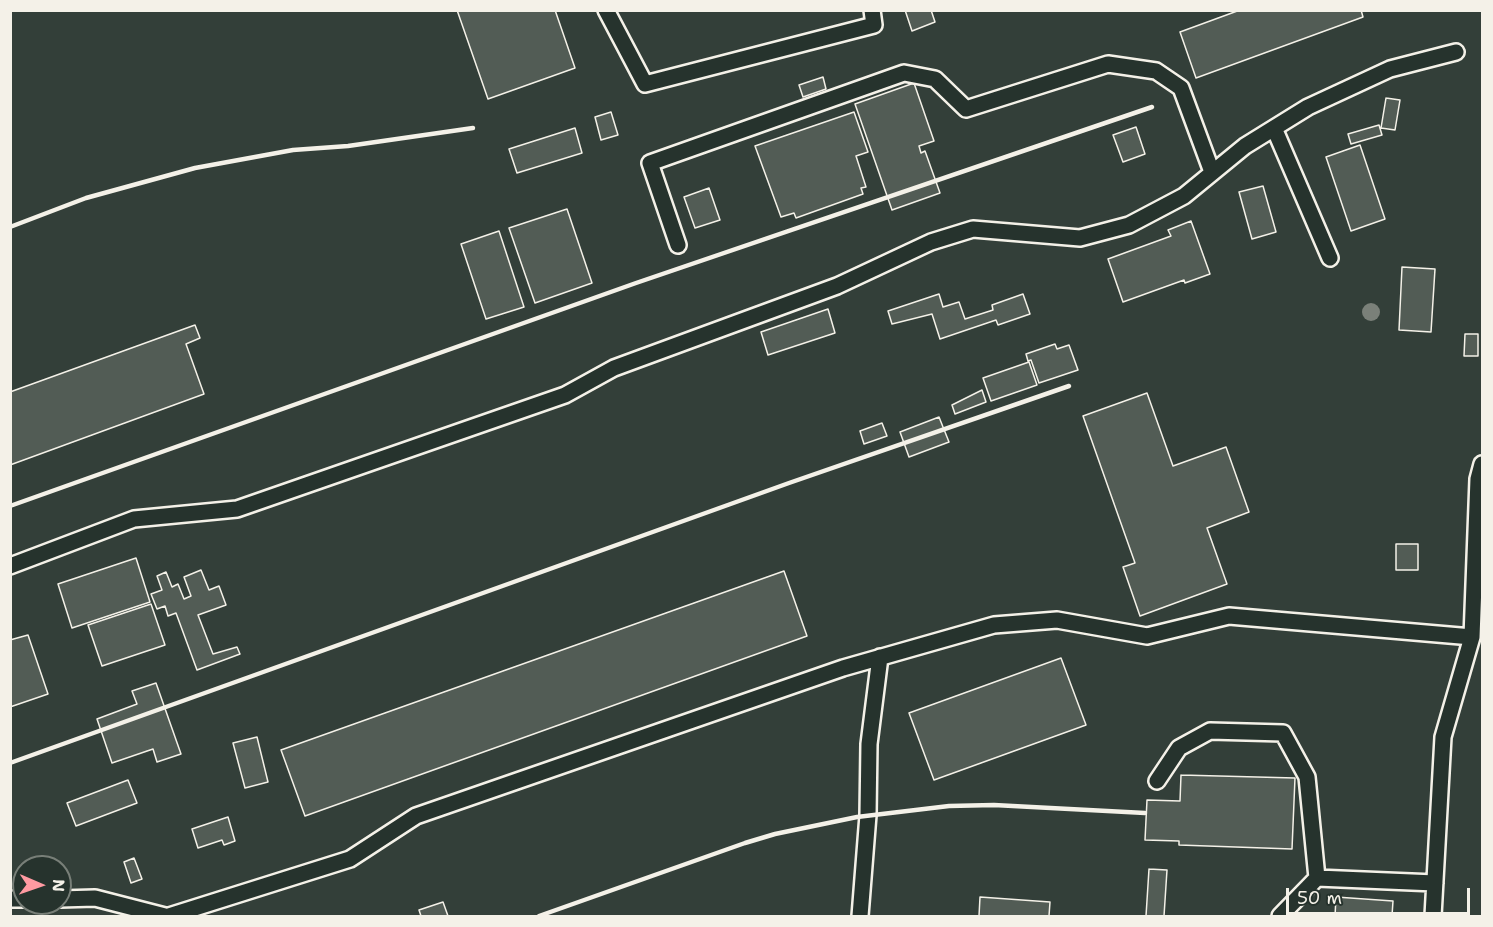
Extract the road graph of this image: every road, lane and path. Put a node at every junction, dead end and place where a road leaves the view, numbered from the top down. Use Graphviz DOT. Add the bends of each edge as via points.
graph roads {
  1 [pos="606,10"];
  2 [pos="872,10"];
  3 [pos="1456,52"];
  4 [pos="1274,128"];
  5 [pos="1212,172"];
  6 [pos="678,245"];
  7 [pos="1330,258"];
  8 [pos="1482,464"];
  9 [pos="10,566"];
  10 [pos="1472,637"];
  11 [pos="880,657"];
  12 [pos="1156,781"];
  13 [pos="1317,878"];
  14 [pos="1435,883"];
  15 [pos="72,899"];
  16 [pos="167,916"];
  17 [pos="860,916"];
  18 [pos="1280,916"];
  19 [pos="1433,916"];
  1 -- 2 [label="lane" via="645,84 874,25"];
  3 -- 4 [label="lane" via="1390,69 1308,107"];
  4 -- 5 [label="lane"];
  4 -- 7 [label="lane"];
  5 -- 6 [label="lane" via="1181,88 1156,71 1108,64 966,109 935,79 904,73 650,163"];
  5 -- 9 [label="lane" via="1184,196 1129,225 1080,238 973,229 931,242 837,286 614,368 565,394 237,509 134,519"];
  8 -- 10 [label="lane" via="1478,479"];
  10 -- 11 [label="lane" via="1229,616 1147,636 1057,620 994,624"];
  10 -- 14 [label="lane" via="1443,737"];
  11 -- 16 [label="lane" via="416,816 350,859"];
  11 -- 17 [label="lane" via="869,744"];
  12 -- 13 [label="lane" via="1179,748 1210,731 1283,733 1307,777"];
  13 -- 14 [label="lane"];
  13 -- 18 [label="lane"];
  14 -- 19 [label="lane"];
  15 -- 16 [label="lane" via="95,898"];
}
